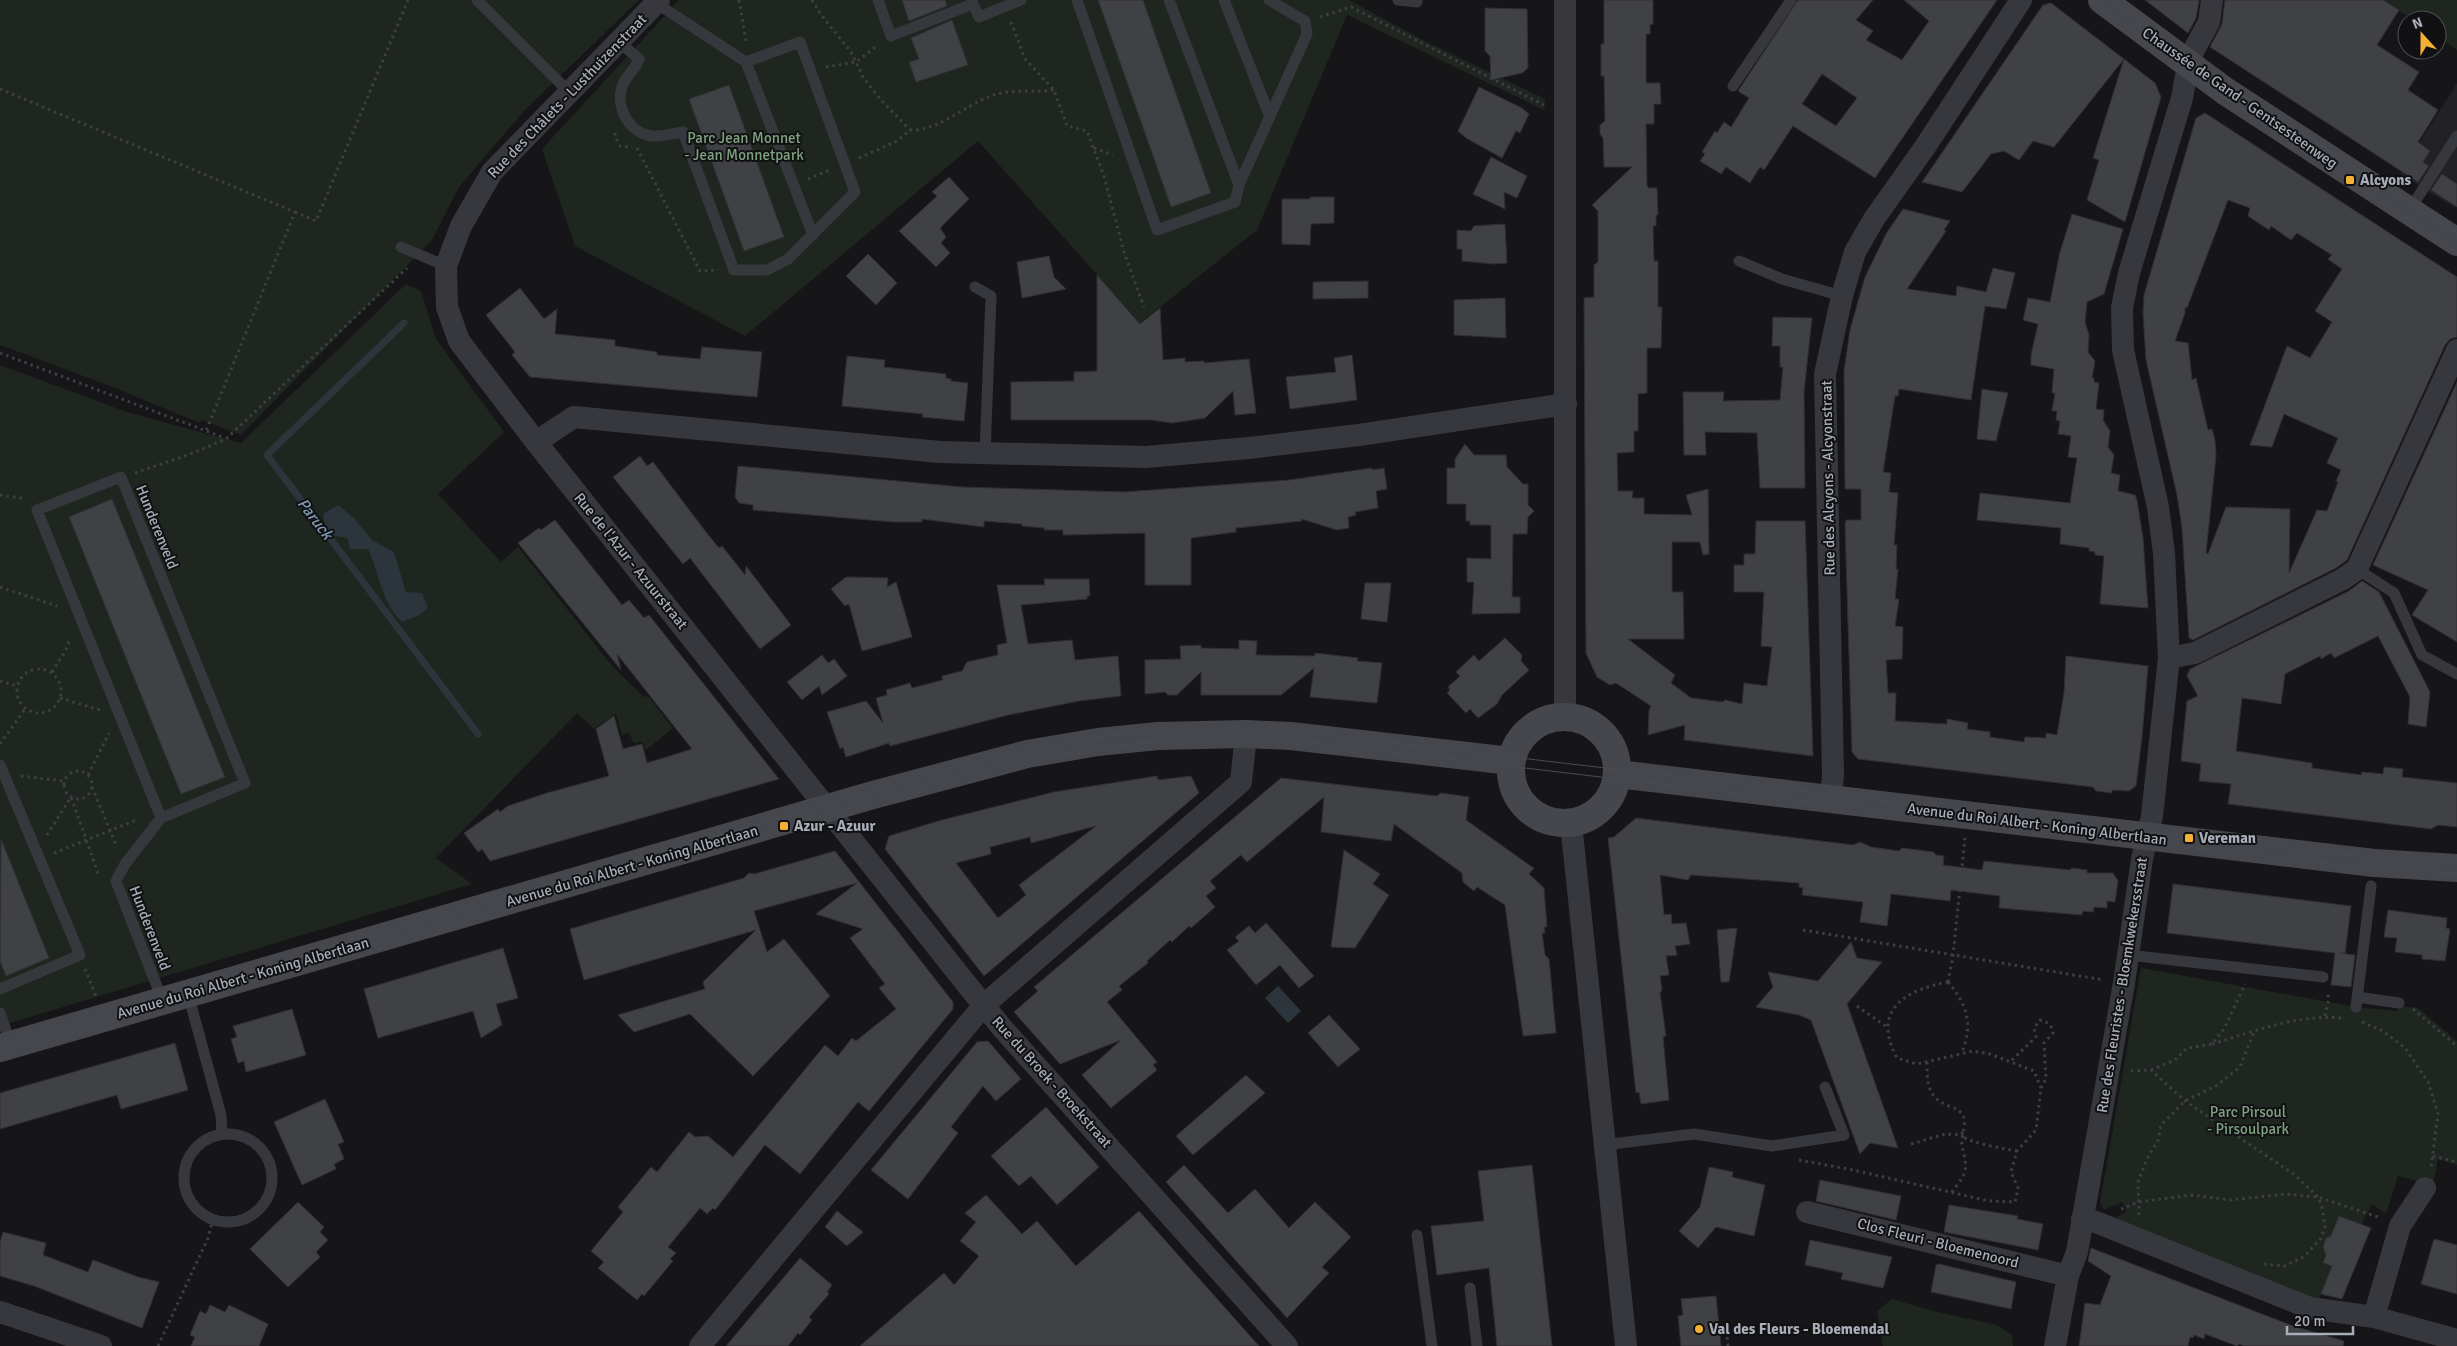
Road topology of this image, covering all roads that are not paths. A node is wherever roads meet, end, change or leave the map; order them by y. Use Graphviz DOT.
graph roads {
  1 [pos="477,0"];
  2 [pos="878,0"];
  3 [pos="1021,0"];
  4 [pos="1077,0"];
  5 [pos="1169,0"];
  6 [pos="1224,0"];
  7 [pos="1269,0"];
  8 [pos="1398,0"];
  9 [pos="1417,0"];
  10 [pos="1565,0"];
  11 [pos="1791,0"];
  12 [pos="2021,0"];
  13 [pos="2102,0"];
  14 [pos="2212,0"];
  15 [pos="657,2"];
  16 [pos="973,2"];
  17 [pos="618,41"];
  18 [pos="746,62"];
  19 [pos="2188,64"];
  20 [pos="1732,86"];
  21 [pos="568,91"];
  22 [pos="1270,117"];
  23 [pos="2457,136"];
  24 [pos="1239,185"];
  25 [pos="2409,211"];
  26 [pos="813,234"];
  27 [pos="2457,242"];
  28 [pos="401,247"];
  29 [pos="1739,261"];
  30 [pos="446,266"];
  31 [pos="975,287"];
  32 [pos="1842,296"];
  33 [pos="447,306"];
  34 [pos="2457,350"];
  35 [pos="1566,404"];
  36 [pos="536,442"];
  37 [pos="985,454"];
  38 [pos="2357,569"];
  39 [pos="2169,658"];
  40 [pos="2457,674"];
  41 [pos="1566,716"];
  42 [pos="1246,734"];
  43 [pos="1511,761"];
  44 [pos="2,769"];
  45 [pos="1618,774"];
  46 [pos="1830,799"];
  47 [pos="828,808"];
  48 [pos="161,818"];
  49 [pos="1571,823"];
  50 [pos="2147,837"];
  51 [pos="2457,868"];
  52 [pos="2371,886"];
  53 [pos="2128,955"];
  54 [pos="2323,977"];
  55 [pos="0,989"];
  56 [pos="175,998"];
  57 [pos="2399,1003"];
  58 [pos="984,1005"];
  59 [pos="0,1013"];
  60 [pos="6,1047"];
  61 [pos="1825,1087"];
  62 [pos="222,1134"];
  63 [pos="1604,1145"];
  64 [pos="2428,1179"];
  65 [pos="1807,1212"];
  66 [pos="2082,1220"];
  67 [pos="1417,1235"];
  68 [pos="2068,1276"];
  69 [pos="1470,1288"];
  70 [pos="0,1312"];
  71 [pos="2374,1317"];
  72 [pos="2457,1340"];
  73 [pos="101,1346"];
  74 [pos="700,1346"];
  75 [pos="1287,1346"];
  76 [pos="1432,1346"];
  77 [pos="1477,1346"];
  78 [pos="1626,1346"];
  79 [pos="2055,1346"];
  1 -- 21 [label="lane"];
  2 -- 16 [label="lane"];
  3 -- 16 [label="lane"];
  4 -- 24 [label="lane"];
  5 -- 24 [label="lane"];
  6 -- 22 [label="lane"];
  7 -- 22 [label="lane"];
  8 -- 9 [label="lane"];
  10 -- 35 [label="street"];
  11 -- 20 [label="lane"];
  12 -- 32 [label="street, Rue des Alcyons - Alcyonstraat"];
  13 -- 19 [label="street, Chaussée de Gand - Gentsesteenweg"];
  14 -- 19 [label="street, Rue des Fleuristes - Bloemkwekersstraat"];
  15 -- 17 [label="street, Rue des Châlets - Lusthuizenstraat"];
  15 -- 18 [label="lane"];
  17 -- 21 [label="street, Rue des Châlets - Lusthuizenstraat"];
  17 -- 26 [label="lane"];
  18 -- 26 [label="lane"];
  18 -- 26 [label="lane"];
  19 -- 25 [label="street, Chaussée de Gand - Gentsesteenweg"];
  19 -- 39 [label="street, Rue des Fleuristes - Bloemkwekersstraat"];
  21 -- 30 [label="street, Rue des Châlets - Lusthuizenstraat"];
  22 -- 24 [label="lane"];
  23 -- 25 [label="lane"];
  25 -- 27 [label="street, Chaussée de Gand - Gentsesteenweg"];
  28 -- 30 [label="lane"];
  29 -- 32 [label="lane"];
  30 -- 33 [label="street, Rue des Châlets - Lusthuizenstraat"];
  31 -- 37 [label="lane"];
  32 -- 46 [label="street, Rue des Alcyons - Alcyonstraat"];
  33 -- 36 [label="street, Rue de l'Azur - Azuurstraat"];
  34 -- 38 [label="street"];
  35 -- 37 [label="street"];
  35 -- 41 [label="street"];
  36 -- 37 [label="street"];
  36 -- 47 [label="street, Rue de l'Azur - Azuurstraat"];
  38 -- 39 [label="street"];
  38 -- 40 [label="lane"];
  39 -- 50 [label="street, Rue des Fleuristes - Bloemkwekersstraat"];
  41 -- 43 [label="street"];
  41 -- 45 [label="street"];
  42 -- 43 [label="street, Avenue du Roi Albert - Koning Albertlaan"];
  42 -- 47 [label="street, Avenue du Roi Albert - Koning Albertlaan"];
  42 -- 58 [label="street"];
  43 -- 49 [label="street"];
  44 -- 55 [label="lane"];
  45 -- 46 [label="street, Avenue du Roi Albert - Koning Albertlaan"];
  45 -- 49 [label="street"];
  46 -- 50 [label="street, Avenue du Roi Albert - Koning Albertlaan"];
  47 -- 56 [label="street, Avenue du Roi Albert - Koning Albertlaan"];
  47 -- 58 [label="street, Rue du Broek - Broekstraat"];
  48 -- 48 [label="lane, Hunderenveld"];
  48 -- 56 [label="lane, Hunderenveld"];
  49 -- 63 [label="street"];
  50 -- 51 [label="street, Avenue du Roi Albert - Koning Albertlaan"];
  50 -- 53 [label="street, Rue des Fleuristes - Bloemkwekersstraat"];
  52 -- 57 [label="lane"];
  53 -- 54 [label="lane"];
  53 -- 66 [label="street, Rue des Fleuristes - Bloemkwekersstraat"];
  56 -- 60 [label="street, Avenue du Roi Albert - Koning Albertlaan"];
  56 -- 62 [label="lane, Hunderenveld"];
  58 -- 74 [label="street"];
  58 -- 75 [label="street, Rue du Broek - Broekstraat"];
  59 -- 60 [label="lane"];
  61 -- 63 [label="lane"];
  62 -- 62 [label="lane"];
  63 -- 78 [label="street"];
  64 -- 71 [label="street"];
  65 -- 68 [label="street, Clos Fleuri - Bloemenoord"];
  66 -- 68 [label="street, Rue des Fleuristes - Bloemkwekersstraat"];
  66 -- 71 [label="street"];
  67 -- 76 [label="lane"];
  68 -- 79 [label="street, Rue des Fleuristes - Bloemkwekersstraat"];
  69 -- 77 [label="lane"];
  70 -- 73 [label="street"];
  71 -- 72 [label="street"];
}
